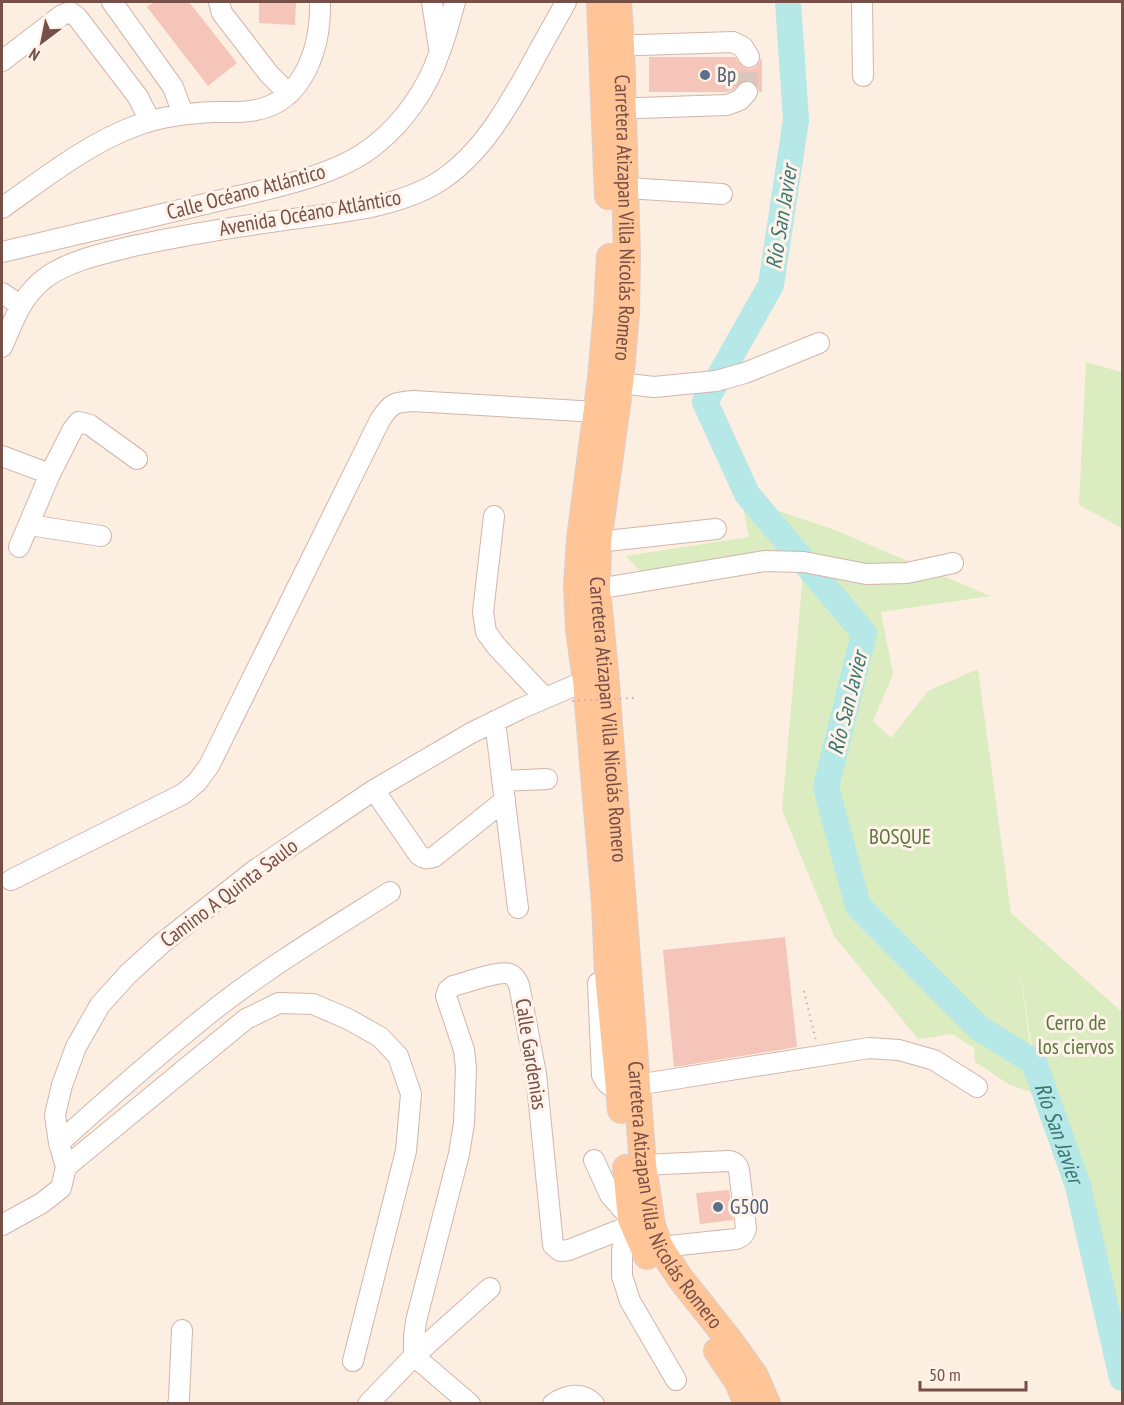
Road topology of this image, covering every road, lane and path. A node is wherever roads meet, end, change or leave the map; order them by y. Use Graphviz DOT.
graph roads {
  1 [pos="219,2"];
  2 [pos="320,2"];
  3 [pos="432,2"];
  4 [pos="455,2"];
  5 [pos="566,2"];
  6 [pos="600,2"];
  7 [pos="618,2"];
  8 [pos="862,2"];
  9 [pos="115,3"];
  10 [pos="612,46"];
  11 [pos="439,54"];
  12 [pos="749,57"];
  13 [pos="2,61"];
  14 [pos="863,76"];
  15 [pos="747,92"];
  16 [pos="289,94"];
  17 [pos="614,109"];
  18 [pos="183,114"];
  19 [pos="150,121"];
  20 [pos="625,187"];
  21 [pos="722,194"];
  22 [pos="2,208"];
  23 [pos="2,252"];
  24 [pos="7,298"];
  25 [pos="819,343"];
  26 [pos="2,347"];
  27 [pos="620,382"];
  28 [pos="597,411"];
  29 [pos="2,456"];
  30 [pos="137,459"];
  31 [pos="50,474"];
  32 [pos="494,516"];
  33 [pos="28,525"];
  34 [pos="716,529"];
  35 [pos="101,536"];
  36 [pos="598,542"];
  37 [pos="19,547"];
  38 [pos="953,563"];
  39 [pos="597,589"];
  40 [pos="589,630"];
  41 [pos="587,684"];
  42 [pos="545,698"];
  43 [pos="634,698"];
  44 [pos="495,721"];
  45 [pos="547,779"];
  46 [pos="374,790"];
  47 [pos="504,791"];
  48 [pos="11,880"];
  49 [pos="390,892"];
  50 [pos="518,908"];
  51 [pos="804,991"];
  52 [pos="820,1057"];
  53 [pos="627,1086"];
  54 [pos="977,1087"];
  55 [pos="59,1143"];
  56 [pos="594,1160"];
  57 [pos="643,1165"];
  58 [pos="66,1167"];
  59 [pos="629,1223"];
  60 [pos="2,1225"];
  61 [pos="660,1246"];
  62 [pos="490,1288"];
  63 [pos="182,1330"];
  64 [pos="414,1356"];
  65 [pos="353,1361"];
  66 [pos="676,1380"];
  67 [pos="178,1404"];
  68 [pos="368,1404"];
  69 [pos="470,1404"];
  70 [pos="553,1404"];
  71 [pos="594,1404"];
  72 [pos="747,1404"];
  73 [pos="766,1404"];
  1 -- 16 [label="street"];
  2 -- 16 [label="street"];
  3 -- 11 [label="street"];
  4 -- 11 [label="street, Calle Océano Atlántico"];
  5 -- 24 [label="street, Avenida Océano Atlántico"];
  6 -- 10 [label="main road, Carretera Atizapan Villa Nicolás Romero"];
  7 -- 10 [label="main road, Carretera Atizapan Villa Nicolás Romero"];
  8 -- 14 [label="street"];
  9 -- 18 [label="street"];
  10 -- 12 [label="street"];
  10 -- 17 [label="main road, Carretera Atizapan Villa Nicolás Romero"];
  11 -- 23 [label="street, Calle Océano Atlántico"];
  13 -- 19 [label="street"];
  15 -- 17 [label="street"];
  16 -- 18 [label="street"];
  17 -- 20 [label="main road, Carretera Atizapan Villa Nicolás Romero"];
  17 -- 28 [label="main road, Carretera Atizapan Villa Nicolás Romero"];
  18 -- 19 [label="street"];
  19 -- 22 [label="street"];
  20 -- 21 [label="street"];
  20 -- 27 [label="main road, Carretera Atizapan Villa Nicolás Romero"];
  24 -- 26 [label="street, Avenida Océano Atlántico"];
  25 -- 27 [label="street"];
  27 -- 36 [label="main road, Carretera Atizapan Villa Nicolás Romero"];
  28 -- 40 [label="main road, Carretera Atizapan Villa Nicolás Romero"];
  28 -- 48 [label="street"];
  29 -- 31 [label="street"];
  30 -- 31 [label="street"];
  31 -- 33 [label="street"];
  32 -- 42 [label="street"];
  33 -- 35 [label="street"];
  33 -- 37 [label="street"];
  34 -- 36 [label="street"];
  36 -- 39 [label="main road, Carretera Atizapan Villa Nicolás Romero"];
  38 -- 39 [label="street"];
  39 -- 40 [label="main road, Carretera Atizapan Villa Nicolás Romero"];
  40 -- 41 [label="main road, Carretera Atizapan Villa Nicolás Romero"];
  41 -- 42 [label="street, Camino A Quinta Saulo"];
  41 -- 43 [label="path, bridge"];
  41 -- 53 [label="main road, Carretera Atizapan Villa Nicolás Romero"];
  41 -- 53 [label="main road, Carretera Atizapan Villa Nicolás Romero"];
  42 -- 44 [label="street, Camino A Quinta Saulo"];
  44 -- 46 [label="street, Camino A Quinta Saulo"];
  44 -- 47 [label="street"];
  45 -- 47 [label="street"];
  46 -- 47 [label="street"];
  46 -- 55 [label="street, Camino A Quinta Saulo"];
  47 -- 50 [label="street"];
  49 -- 55 [label="street"];
  51 -- 52 [label="path"];
  52 -- 53 [label="street"];
  52 -- 54 [label="street"];
  53 -- 57 [label="main road, Carretera Atizapan Villa Nicolás Romero"];
  53 -- 59 [label="main road, Carretera Atizapan Villa Nicolás Romero"];
  55 -- 58 [label="street, Camino A Quinta Saulo"];
  56 -- 59 [label="street"];
  57 -- 61 [label="main road, Carretera Atizapan Villa Nicolás Romero"];
  57 -- 61 [label="street"];
  58 -- 60 [label="street"];
  58 -- 65 [label="street"];
  59 -- 64 [label="street, Calle Gardenias"];
  59 -- 66 [label="street"];
  59 -- 72 [label="main road, Carretera Atizapan Villa Nicolás Romero"];
  61 -- 73 [label="main road, Carretera Atizapan Villa Nicolás Romero"];
  62 -- 64 [label="street"];
  63 -- 67 [label="street"];
  64 -- 68 [label="street"];
  64 -- 69 [label="street"];
  70 -- 71 [label="street"];
}
